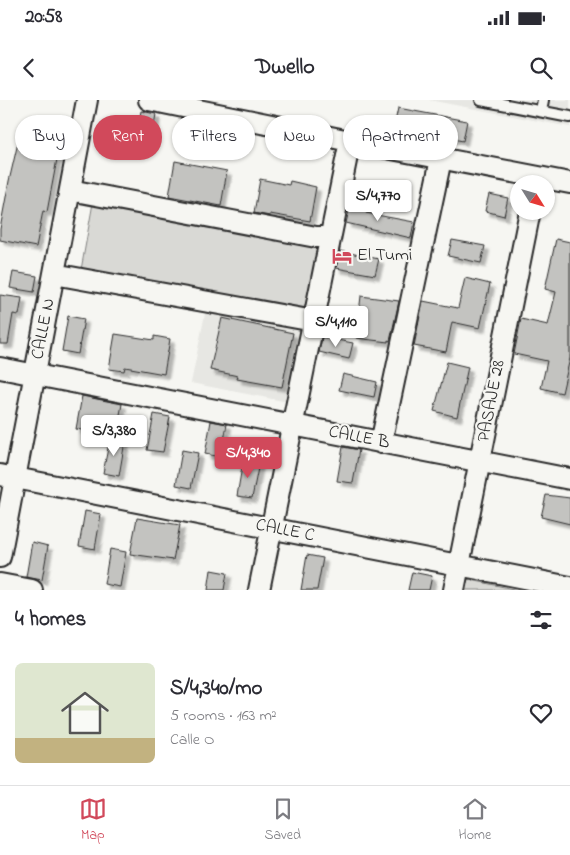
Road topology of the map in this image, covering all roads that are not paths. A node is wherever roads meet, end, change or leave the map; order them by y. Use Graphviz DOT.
graph roads {
  1 [pos="88,100"];
  2 [pos="149,100"];
  3 [pos="481,100"];
  4 [pos="544,100"];
  5 [pos="515,103"];
  6 [pos="541,111"];
  7 [pos="570,117"];
  8 [pos="343,140"];
  9 [pos="346,160"];
  10 [pos="441,160"];
  11 [pos="446,160"];
  12 [pos="513,175"];
  13 [pos="555,181"];
  14 [pos="570,182"];
  15 [pos="70,190"];
  16 [pos="528,220"];
  17 [pos="330,237"];
  18 [pos="54,274"];
  19 [pos="314,321"];
  20 [pos="0,368"];
  21 [pos="35,375"];
  22 [pos="292,425"];
  23 [pos="381,443"];
  24 [pos="480,462"];
  25 [pos="569,475"];
  26 [pos="8,477"];
  27 [pos="272,529"];
  28 [pos="0,557"];
  29 [pos="459,566"];
  30 [pos="0,584"];
  31 [pos="548,586"];
  32 [pos="570,587"];
  33 [pos="32,590"];
  34 [pos="259,590"];
  35 [pos="454,590"];
  1 -- 15 [label="street, CALLE N"];
  2 -- 8 [label="street"];
  3 -- 5 [label="lane"];
  4 -- 6 [label="lane"];
  5 -- 6 [label="lane"];
  6 -- 7 [label="lane"];
  9 -- 17 [label="street"];
  10 -- 23 [label="street"];
  11 -- 12 [label="street"];
  13 -- 14 [label="street"];
  15 -- 17 [label="street"];
  15 -- 18 [label="street, CALLE N"];
  16 -- 24 [label="street, PASAJE 28"];
  17 -- 19 [label="street"];
  18 -- 19 [label="street"];
  18 -- 21 [label="street, CALLE N"];
  19 -- 22 [label="street"];
  20 -- 21 [label="street, CALLE B"];
  21 -- 22 [label="street, CALLE B"];
  21 -- 26 [label="street, CALLE N"];
  22 -- 23 [label="street, CALLE B"];
  22 -- 27 [label="street"];
  23 -- 24 [label="street, CALLE B"];
  24 -- 25 [label="street, CALLE B"];
  24 -- 29 [label="street, PASAJE 28"];
  26 -- 27 [label="street, CALLE C"];
  26 -- 28 [label="street, CALLE N"];
  27 -- 29 [label="street, CALLE C"];
  27 -- 34 [label="street"];
  29 -- 31 [label="street, CALLE C"];
  29 -- 35 [label="street, PASAJE 28"];
  30 -- 33 [label="street"];
  31 -- 32 [label="street, CALLE C"];
}
